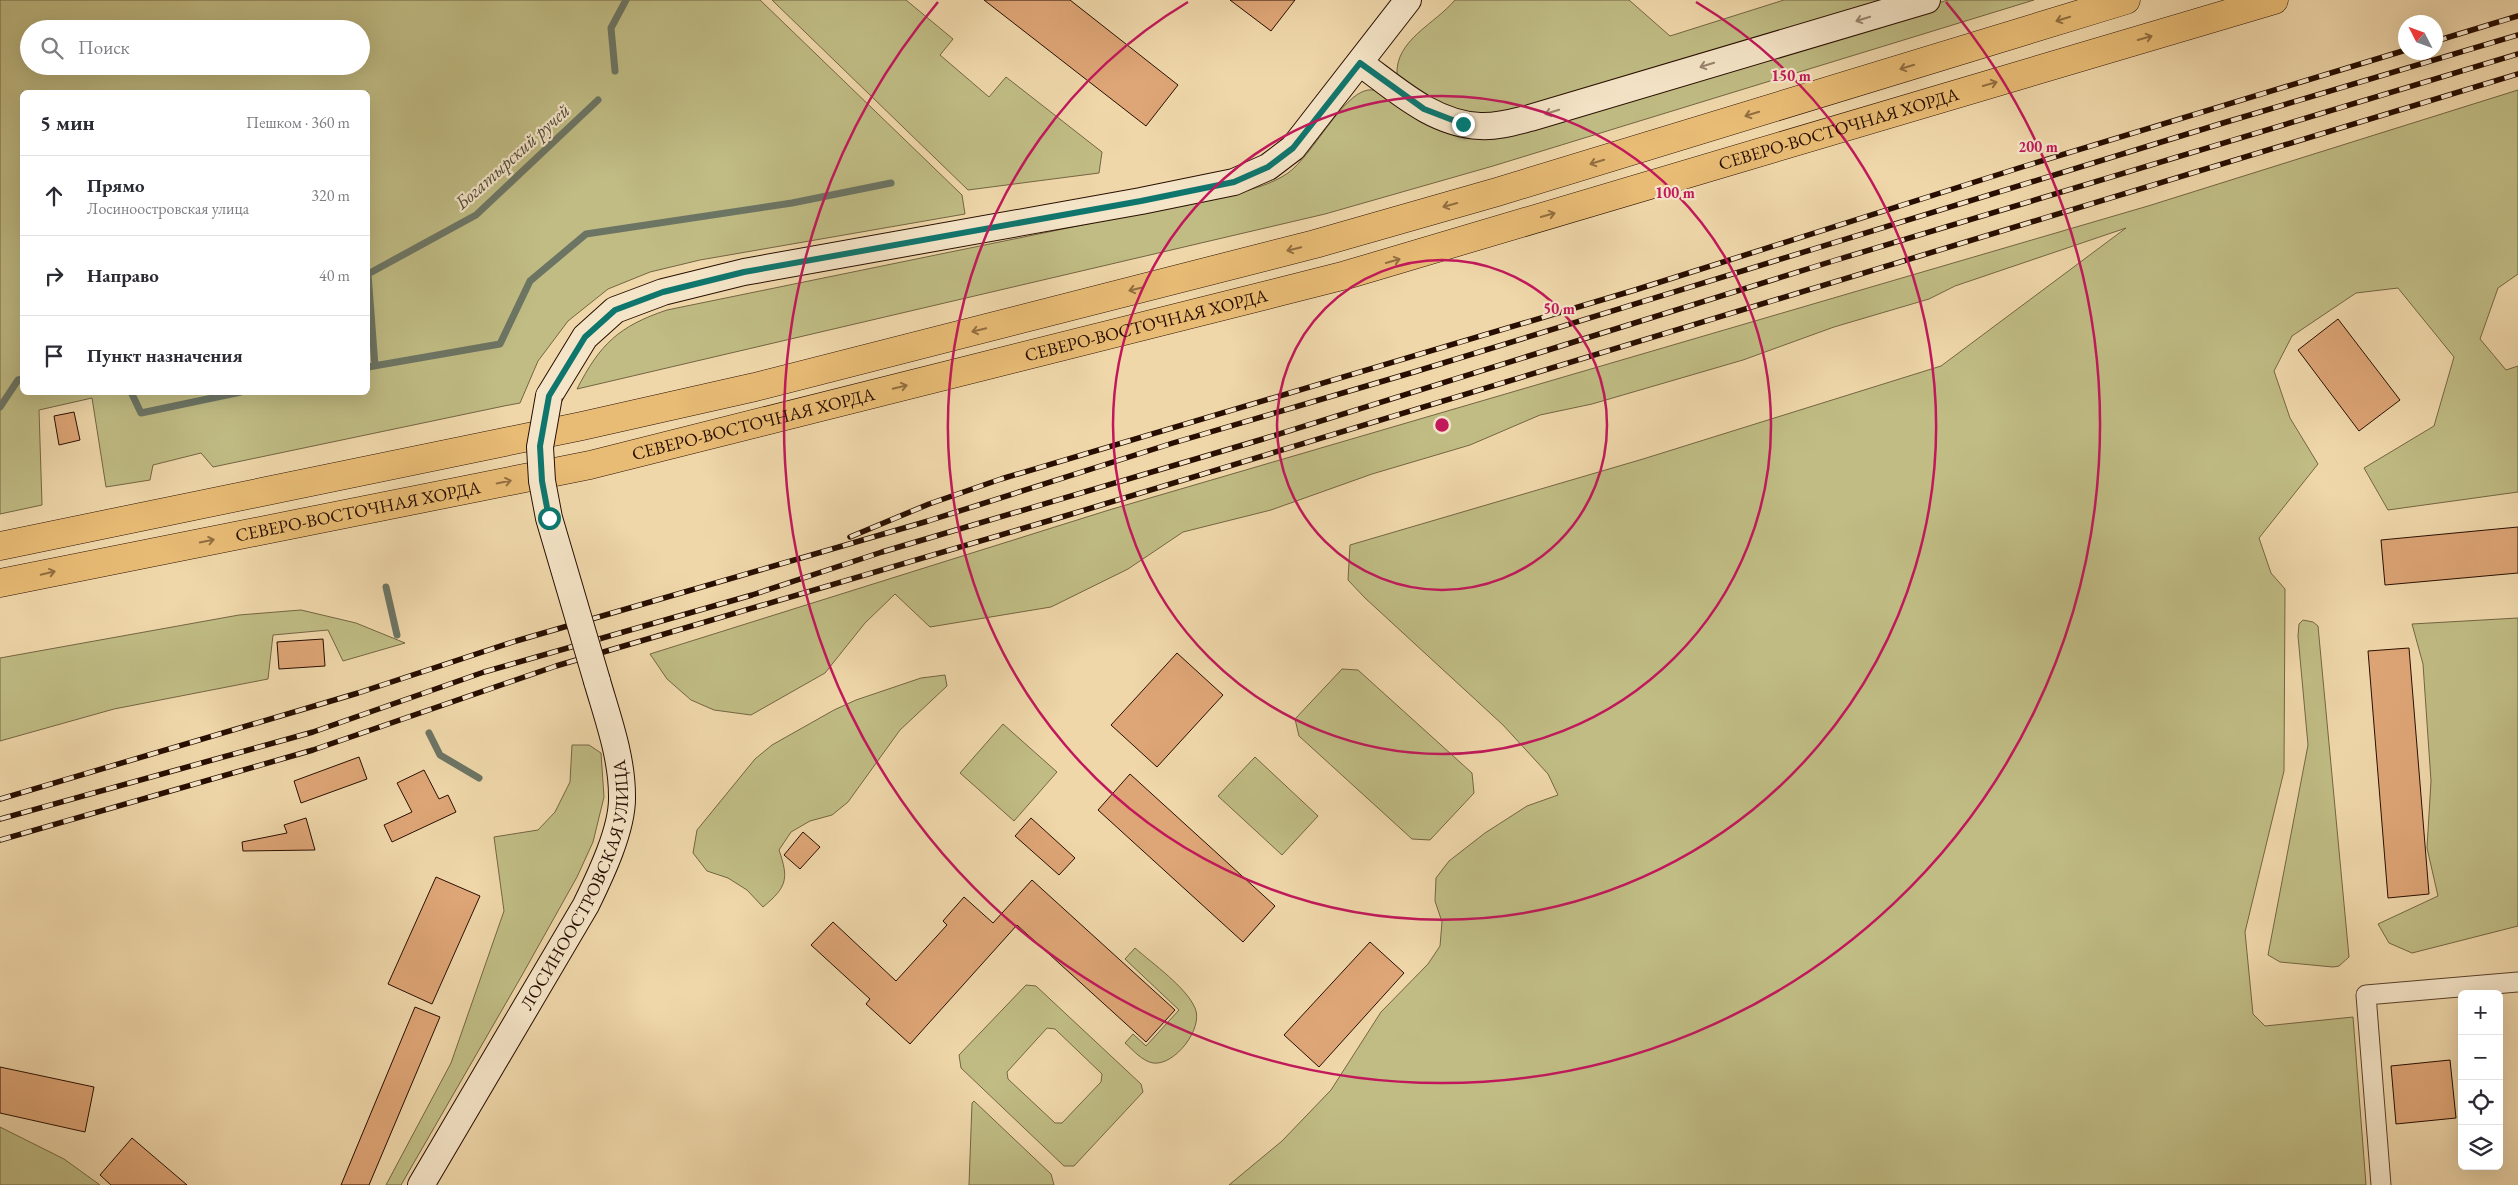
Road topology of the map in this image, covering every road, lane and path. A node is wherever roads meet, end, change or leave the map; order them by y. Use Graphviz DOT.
graph roads {
  1 [pos="1408,0"];
  2 [pos="1926,0"];
  3 [pos="2126,0"];
  4 [pos="2274,0"];
  5 [pos="1360,63"];
  6 [pos="0,546"];
  7 [pos="0,584"];
  8 [pos="2518,982"];
  9 [pos="421,1185"];
  10 [pos="2381,1185"];
  1 -- 5 [label="street, ЛОСИНООСТРОВСКАЯ УЛИЦА"];
  2 -- 5 [label="street, one-way"];
  3 -- 6 [label="main road, СЕВЕРО-ВОСТОЧНАЯ ХОРДА, one-way"];
  7 -- 4 [label="main road, СЕВЕРО-ВОСТОЧНАЯ ХОРДА, one-way"];
  5 -- 9 [label="street, ЛОСИНООСТРОВСКАЯ УЛИЦА, bridge"];
  8 -- 10 [label="street"];
}
